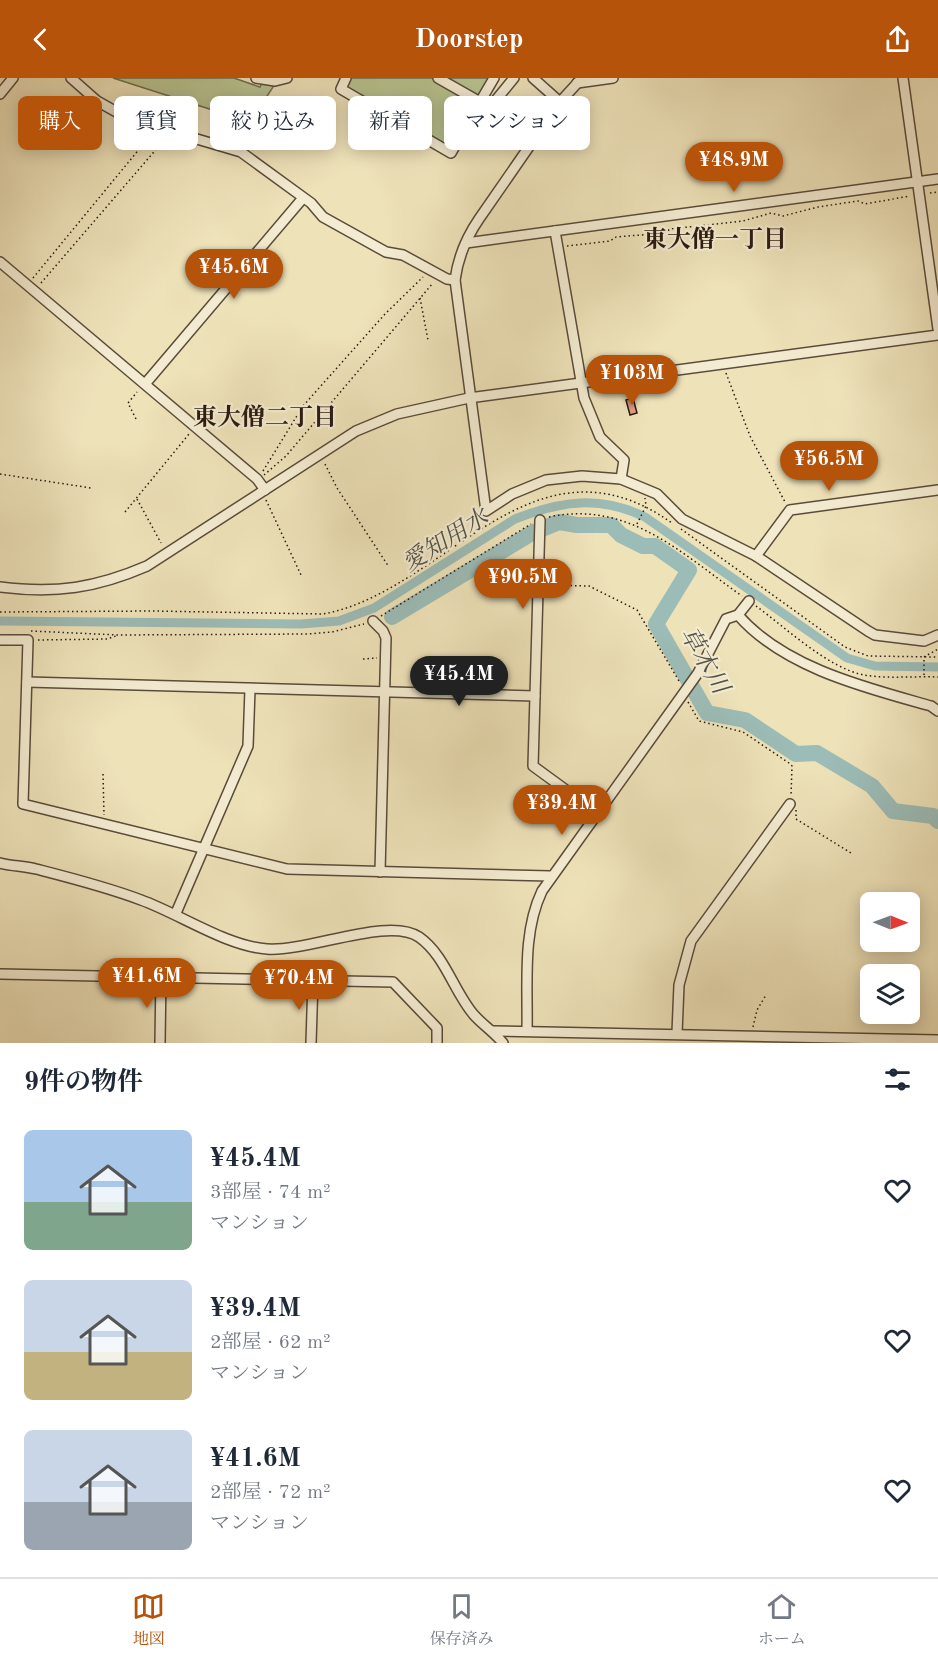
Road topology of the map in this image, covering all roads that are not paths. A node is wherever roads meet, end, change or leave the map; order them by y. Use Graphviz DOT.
graph roads {
  1 [pos="13,78"];
  2 [pos="71,78"];
  3 [pos="256,78"];
  4 [pos="287,78"];
  5 [pos="346,78"];
  6 [pos="438,78"];
  7 [pos="494,78"];
  8 [pos="514,78"];
  9 [pos="533,78"];
  10 [pos="614,78"];
  11 [pos="903,78"];
  12 [pos="580,81"];
  13 [pos="0,93"];
  14 [pos="471,96"];
  15 [pos="483,96"];
  16 [pos="499,96"];
  17 [pos="553,96"];
  18 [pos="566,96"];
  19 [pos="444,149"];
  20 [pos="527,150"];
  21 [pos="938,179"];
  22 [pos="917,182"];
  23 [pos="303,198"];
  24 [pos="555,231"];
  25 [pos="466,243"];
  26 [pos="0,262"];
  27 [pos="455,280"];
  28 [pos="938,329"];
  29 [pos="938,334"];
  30 [pos="145,384"];
  31 [pos="580,384"];
  32 [pos="469,398"];
  33 [pos="621,479"];
  34 [pos="938,490"];
  35 [pos="263,491"];
  36 [pos="540,520"];
  37 [pos="756,556"];
  38 [pos="0,587"];
  39 [pos="749,601"];
  40 [pos="738,615"];
  41 [pos="373,621"];
  42 [pos="938,635"];
  43 [pos="0,640"];
  44 [pos="27,682"];
  45 [pos="250,688"];
  46 [pos="384,691"];
  47 [pos="535,696"];
  48 [pos="938,711"];
  49 [pos="790,804"];
  50 [pos="596,812"];
  51 [pos="205,848"];
  52 [pos="0,863"];
  53 [pos="380,872"];
  54 [pos="550,876"];
  55 [pos="176,913"];
  56 [pos="0,974"];
  57 [pos="161,975"];
  58 [pos="313,980"];
  59 [pos="527,1030"];
  60 [pos="493,1031"];
  61 [pos="677,1033"];
  62 [pos="830,1040"];
  63 [pos="938,1040"];
  64 [pos="160,1043"];
  65 [pos="311,1043"];
  66 [pos="437,1043"];
  67 [pos="503,1043"];
  1 -- 13 [label="street"];
  2 -- 23 [label="street"];
  3 -- 4 [label="street"];
  5 -- 19 [label="street"];
  6 -- 14 [label="street"];
  7 -- 15 [label="street"];
  8 -- 16 [label="street"];
  9 -- 17 [label="street"];
  10 -- 12 [label="street"];
  11 -- 22 [label="street"];
  12 -- 18 [label="street"];
  20 -- 25 [label="street"];
  21 -- 22 [label="street"];
  22 -- 24 [label="street"];
  22 -- 28 [label="street"];
  23 -- 27 [label="street"];
  23 -- 30 [label="street"];
  24 -- 25 [label="street"];
  24 -- 31 [label="street"];
  25 -- 27 [label="street"];
  26 -- 30 [label="street"];
  27 -- 32 [label="street"];
  29 -- 31 [label="street"];
  30 -- 35 [label="street"];
  31 -- 32 [label="street"];
  31 -- 33 [label="street"];
  32 -- 33 [label="street"];
  32 -- 35 [label="street"];
  33 -- 37 [label="street"];
  34 -- 37 [label="street"];
  35 -- 38 [label="street"];
  36 -- 47 [label="street"];
  37 -- 42 [label="street"];
  39 -- 40 [label="street"];
  40 -- 48 [label="street"];
  40 -- 50 [label="street"];
  41 -- 46 [label="street"];
  43 -- 44 [label="street"];
  44 -- 45 [label="street"];
  44 -- 51 [label="street"];
  45 -- 46 [label="street"];
  45 -- 51 [label="street"];
  46 -- 47 [label="street"];
  46 -- 53 [label="street"];
  47 -- 50 [label="street"];
  49 -- 61 [label="street"];
  50 -- 54 [label="street"];
  51 -- 53 [label="street"];
  51 -- 55 [label="street"];
  52 -- 55 [label="street"];
  53 -- 54 [label="street"];
  54 -- 59 [label="street"];
  55 -- 60 [label="street"];
  56 -- 57 [label="street"];
  57 -- 58 [label="street"];
  57 -- 64 [label="street"];
  58 -- 65 [label="street"];
  58 -- 66 [label="street"];
  59 -- 60 [label="street"];
  59 -- 61 [label="street"];
  60 -- 67 [label="street"];
  61 -- 62 [label="street"];
  62 -- 63 [label="street"];
}
